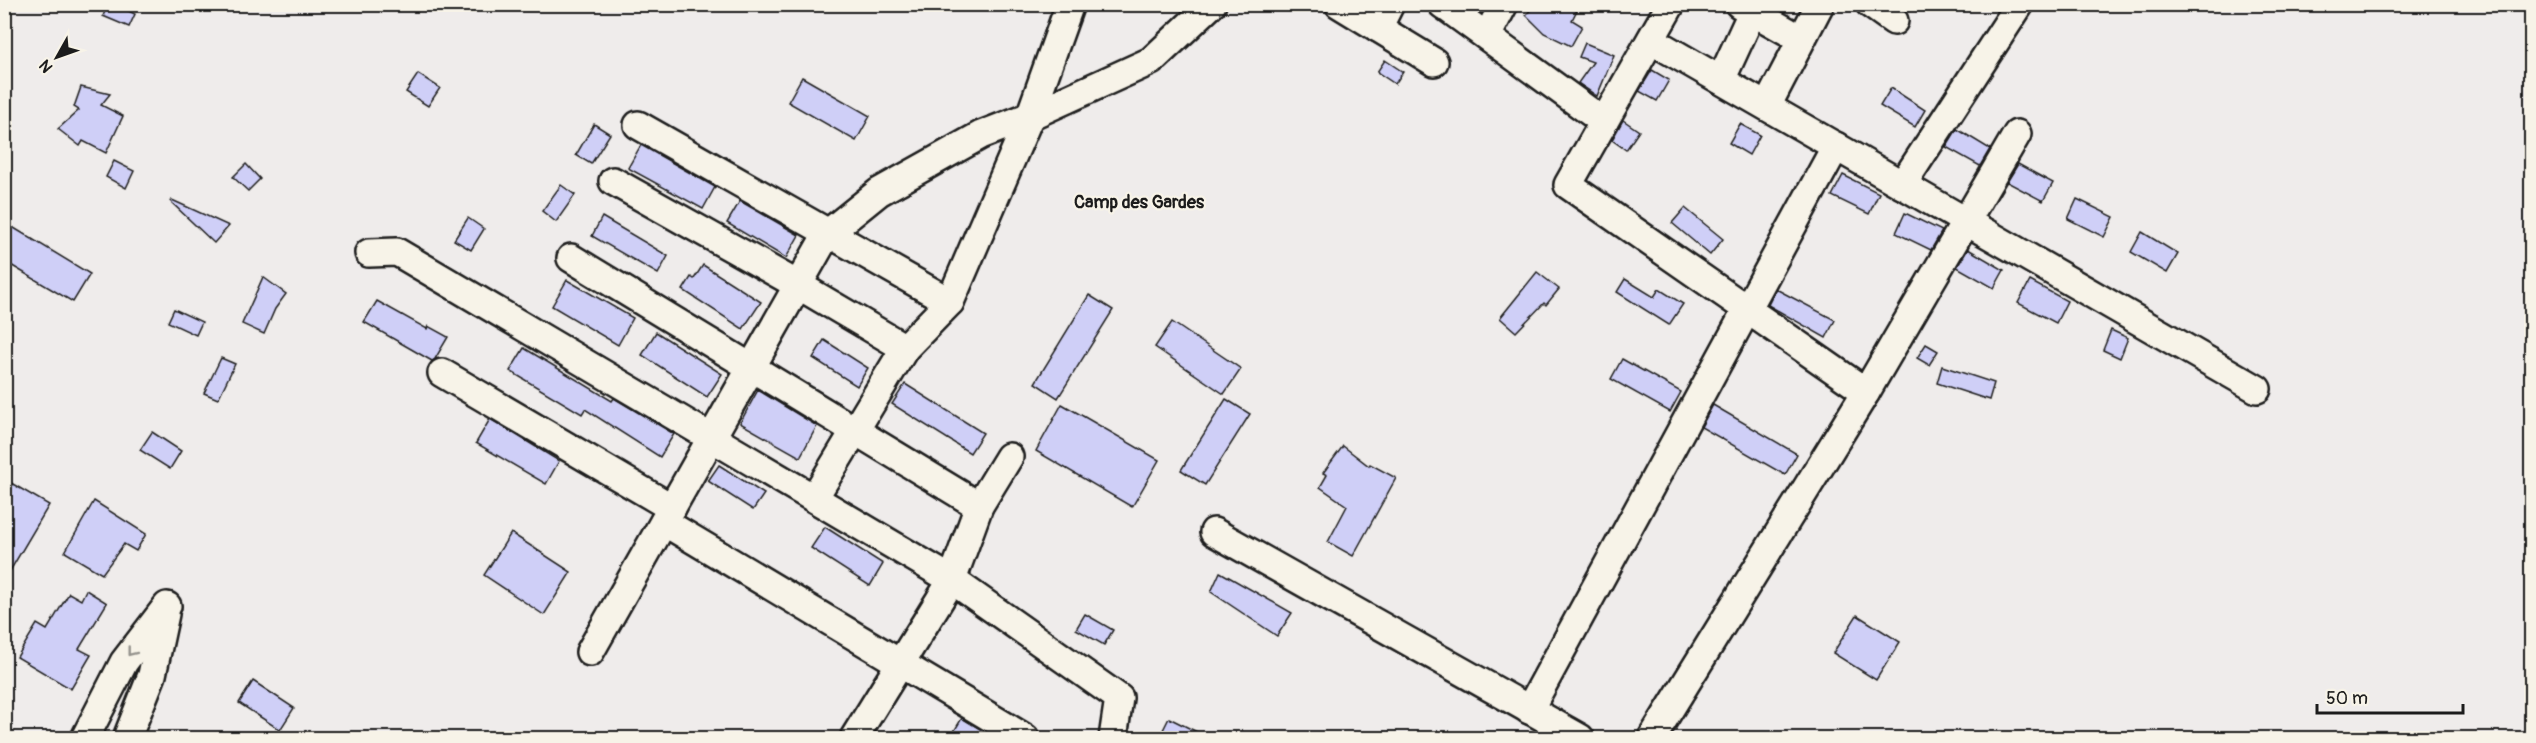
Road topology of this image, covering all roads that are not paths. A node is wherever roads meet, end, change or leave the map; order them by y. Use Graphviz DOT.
graph roads {
  1 [pos="1070,4"];
  2 [pos="1212,4"];
  3 [pos="1340,4"];
  4 [pos="1442,4"];
  5 [pos="1504,4"];
  6 [pos="1671,4"];
  7 [pos="1820,4"];
  8 [pos="1869,4"];
  9 [pos="1749,7"];
  10 [pos="2008,9"];
  11 [pos="1384,16"];
  12 [pos="1894,21"];
  13 [pos="1487,36"];
  14 [pos="1801,39"];
  15 [pos="1651,40"];
  16 [pos="1434,62"];
  17 [pos="1720,80"];
  18 [pos="1767,106"];
  19 [pos="1030,116"];
  20 [pos="1604,122"];
  21 [pos="638,125"];
  22 [pos="2017,134"];
  23 [pos="1836,146"];
  24 [pos="614,181"];
  25 [pos="1902,185"];
  26 [pos="1966,222"];
  27 [pos="827,234"];
  28 [pos="369,253"];
  29 [pos="571,258"];
  30 [pos="798,285"];
  31 [pos="950,302"];
  32 [pos="1747,309"];
  33 [pos="905,348"];
  34 [pos="752,366"];
  35 [pos="442,374"];
  36 [pos="2257,389"];
  37 [pos="1866,392"];
  38 [pos="855,430"];
  39 [pos="712,438"];
  40 [pos="1009,457"];
  41 [pos="814,498"];
  42 [pos="979,506"];
  43 [pos="668,515"];
  44 [pos="1214,532"];
  45 [pos="952,580"];
  46 [pos="590,652"];
  47 [pos="899,663"];
  48 [pos="1529,710"];
  49 [pos="85,738"];
  50 [pos="127,738"];
  51 [pos="854,738"];
  52 [pos="1025,738"];
  53 [pos="1113,738"];
  54 [pos="1580,738"];
  55 [pos="1652,738"];
  1 -- 19 [label="street"];
  2 -- 19 [label="street"];
  3 -- 11 [label="street"];
  4 -- 13 [label="street"];
  5 -- 13 [label="street"];
  6 -- 15 [label="street"];
  7 -- 14 [label="street"];
  8 -- 12 [label="street"];
  9 -- 14 [label="street"];
  9 -- 17 [label="street"];
  10 -- 25 [label="street"];
  11 -- 16 [label="street"];
  13 -- 20 [label="street"];
  14 -- 18 [label="street"];
  15 -- 17 [label="street"];
  15 -- 20 [label="street"];
  17 -- 18 [label="street"];
  18 -- 23 [label="street"];
  19 -- 27 [label="street"];
  19 -- 31 [label="street"];
  20 -- 32 [label="street"];
  21 -- 27 [label="street"];
  22 -- 26 [label="street"];
  23 -- 25 [label="street"];
  23 -- 32 [label="street"];
  24 -- 30 [label="street"];
  25 -- 26 [label="street"];
  26 -- 36 [label="street"];
  26 -- 37 [label="street"];
  27 -- 30 [label="street"];
  27 -- 31 [label="street"];
  28 -- 39 [label="street"];
  29 -- 34 [label="street"];
  30 -- 33 [label="street"];
  30 -- 34 [label="street"];
  31 -- 33 [label="street"];
  32 -- 37 [label="street"];
  32 -- 48 [label="street"];
  33 -- 38 [label="street"];
  34 -- 38 [label="street"];
  34 -- 39 [label="street"];
  35 -- 43 [label="street"];
  37 -- 55 [label="street"];
  38 -- 41 [label="street"];
  38 -- 42 [label="street"];
  39 -- 41 [label="street"];
  39 -- 43 [label="street"];
  40 -- 42 [label="street"];
  41 -- 45 [label="street"];
  42 -- 45 [label="street"];
  43 -- 46 [label="street"];
  43 -- 47 [label="street"];
  44 -- 48 [label="street"];
  45 -- 47 [label="street"];
  45 -- 53 [label="street"];
  47 -- 51 [label="street"];
  47 -- 52 [label="street"];
  48 -- 54 [label="street"];
  50 -- 49 [label="street, one-way"];
}
